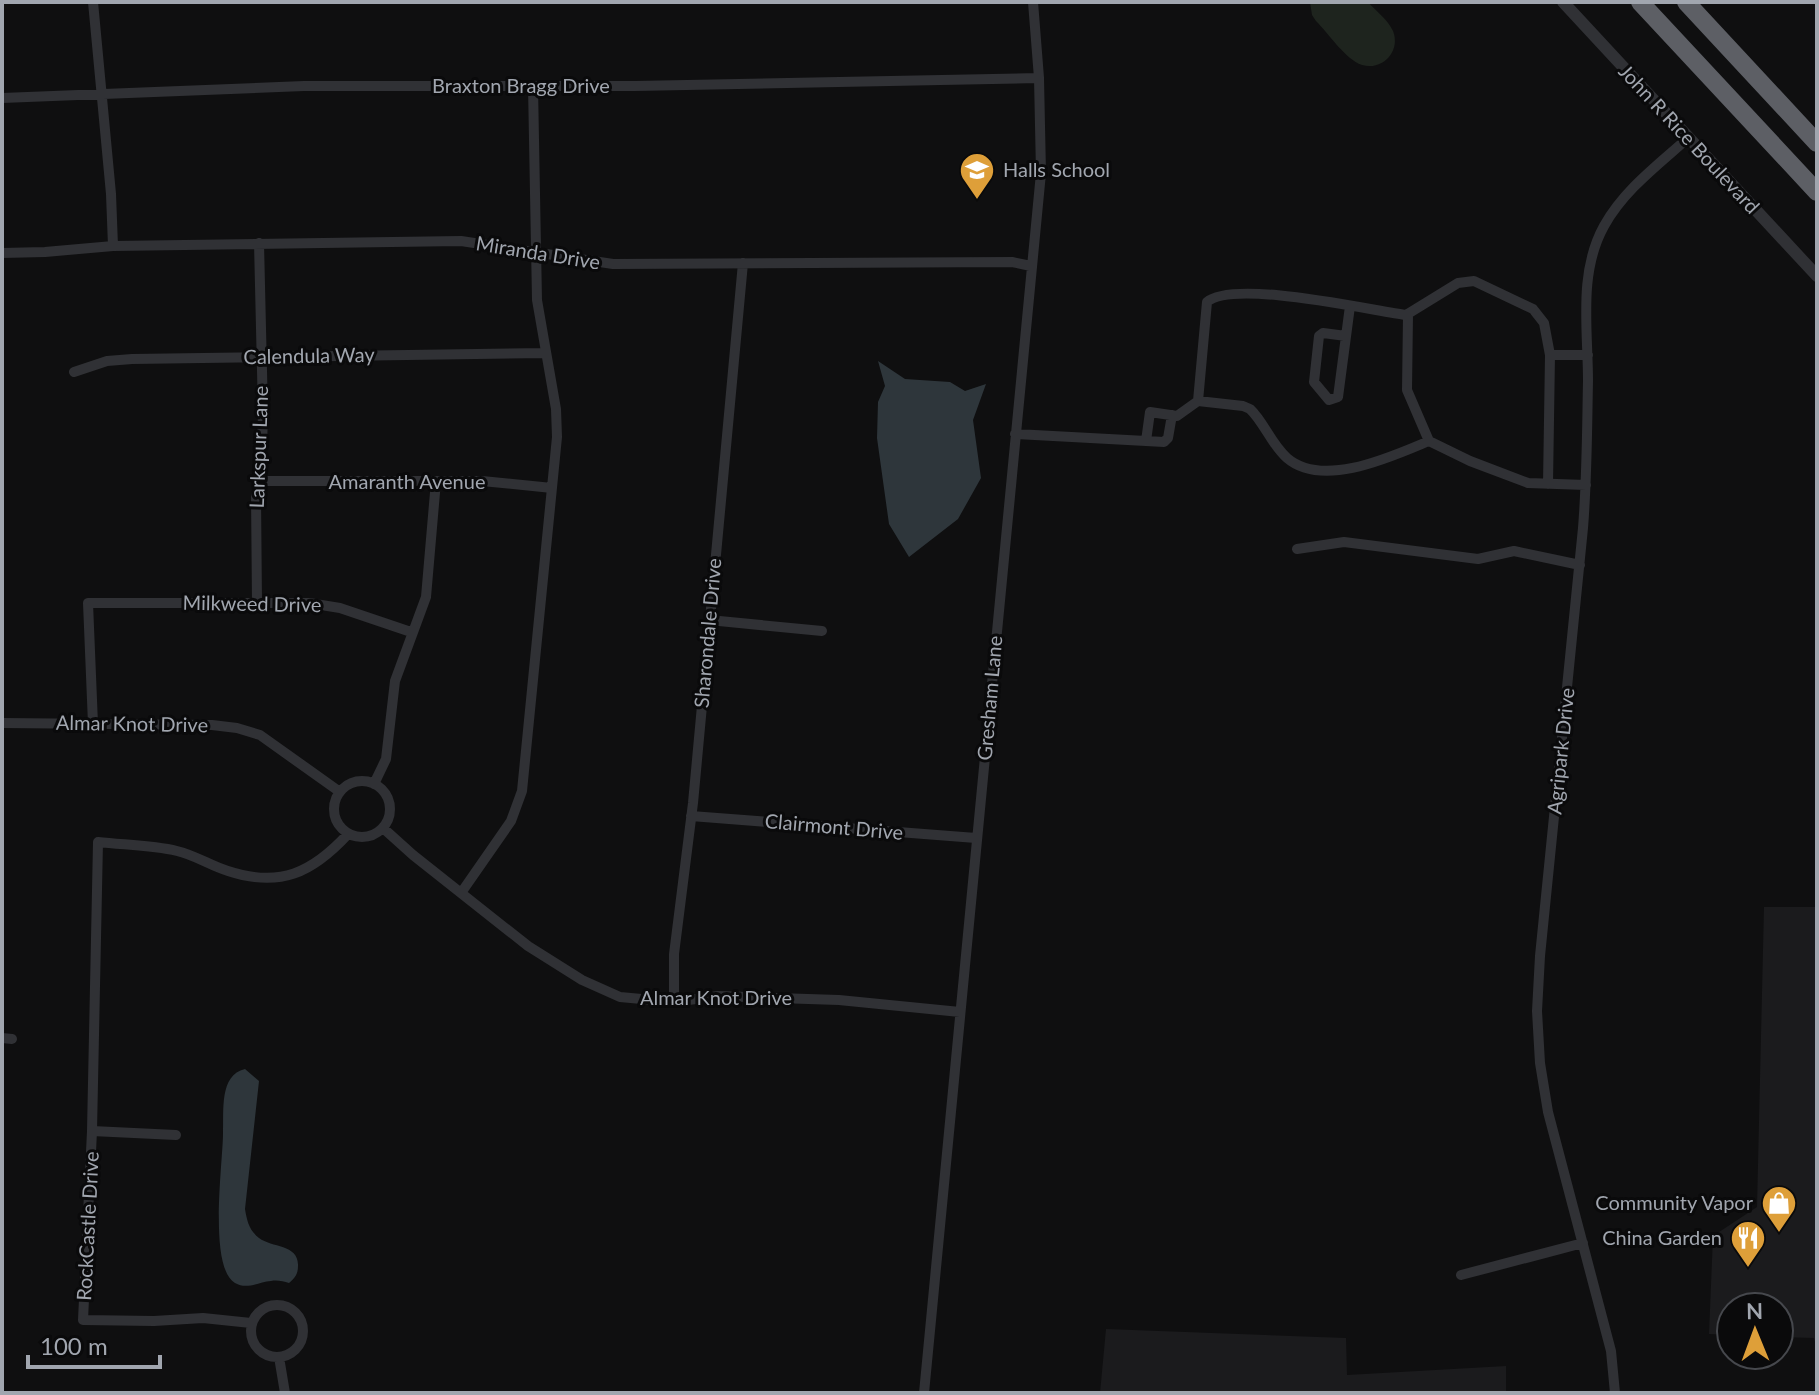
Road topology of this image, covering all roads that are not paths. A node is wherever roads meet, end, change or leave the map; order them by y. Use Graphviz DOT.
graph roads {
  1 [pos="93,2"];
  2 [pos="1033,2"];
  3 [pos="1563,2"];
  4 [pos="1640,2"];
  5 [pos="1686,2"];
  6 [pos="1039,78"];
  7 [pos="533,86"];
  8 [pos="101,93"];
  9 [pos="2,98"];
  10 [pos="1688,138"];
  11 [pos="1817,143"];
  12 [pos="1817,192"];
  13 [pos="259,243"];
  14 [pos="113,246"];
  15 [pos="535,252"];
  16 [pos="2,253"];
  17 [pos="743,263"];
  18 [pos="1031,266"];
  19 [pos="1817,276"];
  20 [pos="1350,306"];
  21 [pos="1408,315"];
  22 [pos="1346,336"];
  23 [pos="546,353"];
  24 [pos="1550,355"];
  25 [pos="1588,355"];
  26 [pos="262,357"];
  27 [pos="74,372"];
  28 [pos="1198,401"];
  29 [pos="1172,415"];
  30 [pos="1015,434"];
  31 [pos="1146,441"];
  32 [pos="1429,441"];
  33 [pos="261,481"];
  34 [pos="436,481"];
  35 [pos="1548,484"];
  36 [pos="1586,485"];
  37 [pos="552,488"];
  38 [pos="1297,549"];
  39 [pos="1580,565"];
  40 [pos="257,603"];
  41 [pos="709,620"];
  42 [pos="822,631"];
  43 [pos="411,632"];
  44 [pos="2,723"];
  45 [pos="93,724"];
  46 [pos="374,784"];
  47 [pos="340,792"];
  48 [pos="691,816"];
  49 [pos="383,828"];
  50 [pos="348,834"];
  51 [pos="976,838"];
  52 [pos="461,893"];
  53 [pos="674,1002"];
  54 [pos="960,1012"];
  55 [pos="92,1131"];
  56 [pos="176,1135"];
  57 [pos="1583,1243"];
  58 [pos="1461,1275"];
  59 [pos="251,1323"];
  60 [pos="279,1357"];
  61 [pos="285,1393"];
  62 [pos="924,1393"];
  63 [pos="1615,1393"];
  1 -- 8 [label="street"];
  2 -- 6 [label="street, Gresham Lane"];
  3 -- 10 [label="street, John R Rice Boulevard"];
  4 -- 12 [label="highway"];
  5 -- 11 [label="highway"];
  6 -- 7 [label="street, Braxton Bragg Drive"];
  6 -- 18 [label="street, Gresham Lane"];
  7 -- 8 [label="street, Braxton Bragg Drive"];
  7 -- 15 [label="street"];
  8 -- 9 [label="street, Braxton Bragg Drive"];
  8 -- 14 [label="street"];
  10 -- 19 [label="street, John R Rice Boulevard"];
  10 -- 25 [label="street, Agripark Drive"];
  13 -- 14 [label="street, Miranda Drive"];
  13 -- 15 [label="street, Miranda Drive"];
  13 -- 26 [label="street, Larkspur Lane"];
  14 -- 16 [label="street, Miranda Drive"];
  15 -- 17 [label="street, Miranda Drive"];
  15 -- 23 [label="street"];
  17 -- 18 [label="street, Miranda Drive"];
  17 -- 41 [label="street, Sharondale Drive"];
  18 -- 30 [label="street, Gresham Lane"];
  20 -- 21 [label="street"];
  20 -- 22 [label="street"];
  20 -- 28 [label="street"];
  21 -- 24 [label="street"];
  21 -- 32 [label="street"];
  22 -- 22 [label="street"];
  23 -- 26 [label="street, Calendula Way"];
  23 -- 37 [label="street"];
  24 -- 25 [label="street"];
  24 -- 35 [label="street"];
  25 -- 36 [label="street, Agripark Drive"];
  26 -- 27 [label="street, Calendula Way"];
  26 -- 33 [label="street, Larkspur Lane"];
  28 -- 29 [label="street"];
  28 -- 32 [label="street"];
  29 -- 31 [label="street"];
  29 -- 31 [label="street"];
  30 -- 31 [label="street"];
  30 -- 51 [label="street, Gresham Lane"];
  32 -- 35 [label="street"];
  33 -- 34 [label="street, Amaranth Avenue"];
  33 -- 40 [label="street, Larkspur Lane"];
  34 -- 37 [label="street, Amaranth Avenue"];
  34 -- 43 [label="street"];
  35 -- 36 [label="street"];
  36 -- 39 [label="street, Agripark Drive"];
  37 -- 52 [label="street"];
  38 -- 39 [label="street"];
  39 -- 57 [label="street, Agripark Drive"];
  40 -- 43 [label="street, Milkweed Drive"];
  40 -- 45 [label="street, Milkweed Drive"];
  41 -- 42 [label="street"];
  41 -- 48 [label="street, Sharondale Drive"];
  43 -- 46 [label="street"];
  44 -- 45 [label="street, Almar Knot Drive"];
  45 -- 47 [label="street, Almar Knot Drive"];
  46 -- 47 [label="street"];
  46 -- 49 [label="street"];
  47 -- 50 [label="street"];
  48 -- 51 [label="street, Clairmont Drive"];
  48 -- 53 [label="street, Sharondale Drive"];
  49 -- 50 [label="street"];
  49 -- 52 [label="street, Almar Knot Drive"];
  50 -- 55 [label="street, RockCastle Drive"];
  51 -- 54 [label="street, Gresham Lane"];
  52 -- 53 [label="street, Almar Knot Drive"];
  53 -- 54 [label="street, Almar Knot Drive"];
  54 -- 62 [label="street, Gresham Lane"];
  55 -- 56 [label="street"];
  55 -- 59 [label="street, RockCastle Drive"];
  57 -- 58 [label="street"];
  57 -- 63 [label="street, Agripark Drive"];
  59 -- 60 [label="street"];
  59 -- 60 [label="street"];
  60 -- 61 [label="street"];
}
